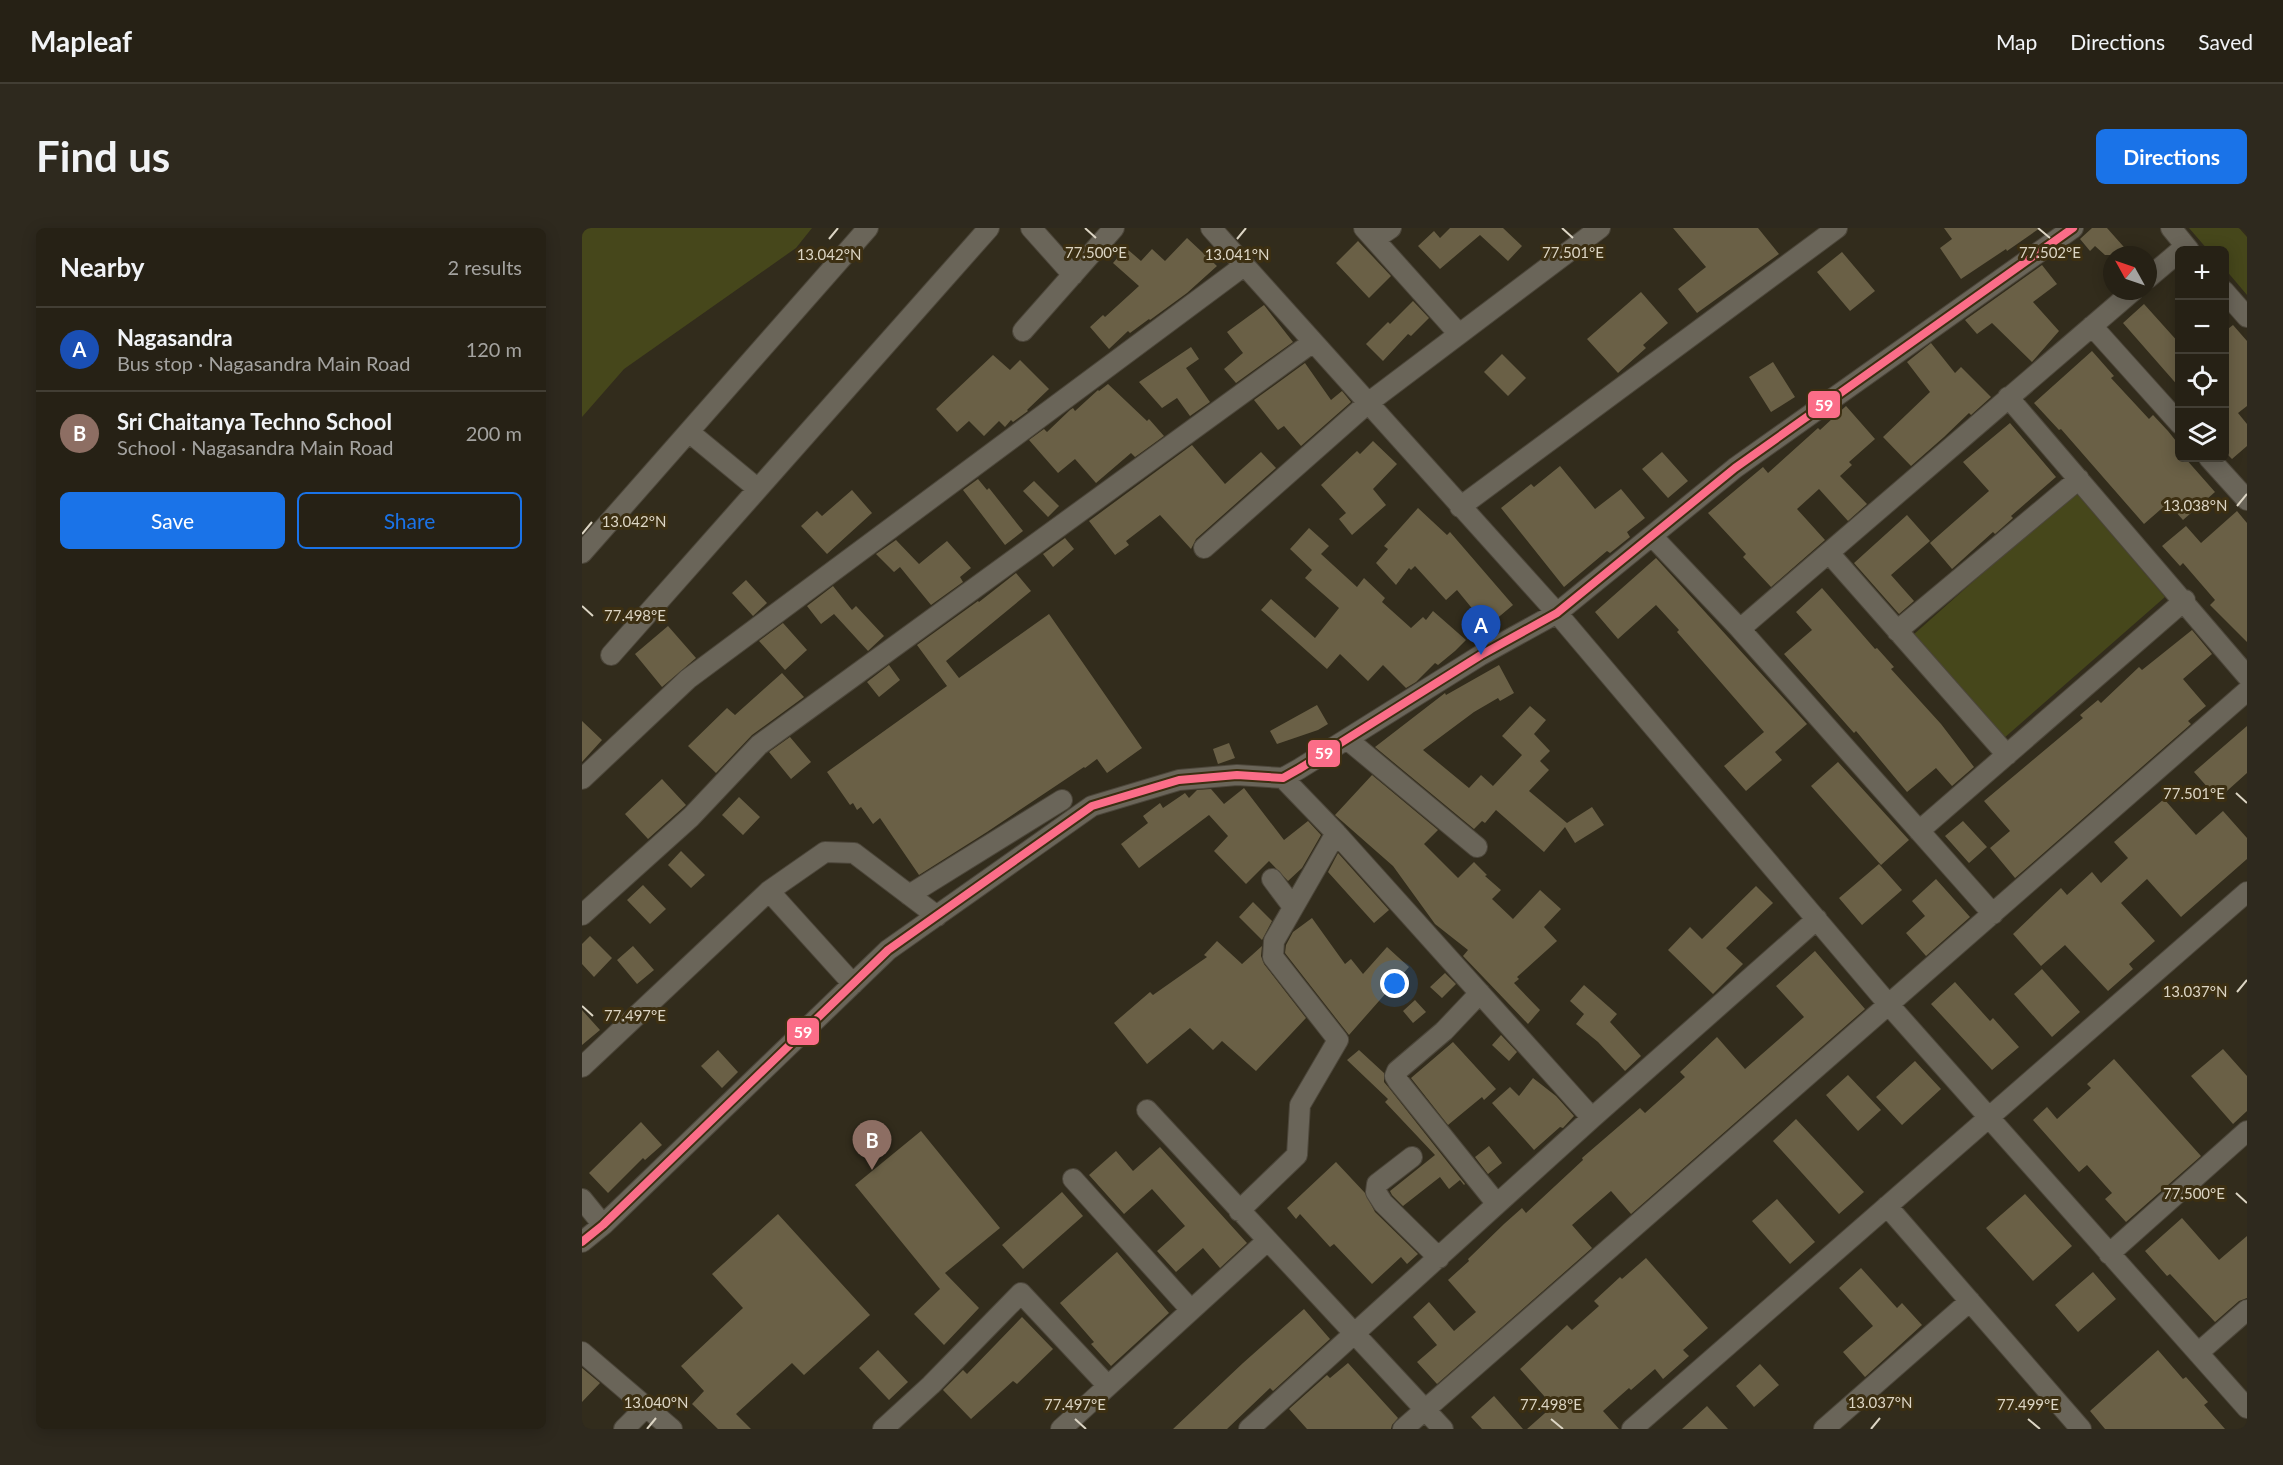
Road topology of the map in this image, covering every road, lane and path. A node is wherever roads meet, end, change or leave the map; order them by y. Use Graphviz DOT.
graph roads {
  1 [pos="868,228"];
  2 [pos="989,228"];
  3 [pos="1031,228"];
  4 [pos="1114,228"];
  5 [pos="1211,228"];
  6 [pos="1600,228"];
  7 [pos="1837,228"];
  8 [pos="2073,228"];
  9 [pos="2171,228"];
  10 [pos="1377,232"];
  11 [pos="2182,246"];
  12 [pos="2175,256"];
  13 [pos="1245,265"];
  14 [pos="2157,271"];
  15 [pos="1073,275"];
  16 [pos="2229,297"];
  17 [pos="2122,300"];
  18 [pos="2247,317"];
  19 [pos="2092,326"];
  20 [pos="1023,331"];
  21 [pos="1459,334"];
  22 [pos="1313,342"];
  23 [pos="2008,397"];
  24 [pos="1368,403"];
  25 [pos="2175,418"];
  26 [pos="689,432"];
  27 [pos="2213,462"];
  28 [pos="2079,479"];
  29 [pos="758,489"];
  30 [pos="2247,500"];
  31 [pos="1460,507"];
  32 [pos="1652,536"];
  33 [pos="1203,548"];
  34 [pos="582,553"];
  35 [pos="1829,553"];
  36 [pos="2185,600"];
  37 [pos="1557,613"];
  38 [pos="1740,629"];
  39 [pos="1898,631"];
  40 [pos="611,655"];
  41 [pos="2247,676"];
  42 [pos="2247,691"];
  43 [pos="1348,740"];
  44 [pos="2007,755"];
  45 [pos="1283,778"];
  46 [pos="582,779"];
  47 [pos="1062,800"];
  48 [pos="1919,831"];
  49 [pos="1336,833"];
  50 [pos="1477,847"];
  51 [pos="973,855"];
  52 [pos="991,877"];
  53 [pos="1272,879"];
  54 [pos="769,891"];
  55 [pos="2247,891"];
  56 [pos="909,895"];
  57 [pos="1293,907"];
  58 [pos="1993,914"];
  59 [pos="582,915"];
  60 [pos="937,916"];
  61 [pos="1817,919"];
  62 [pos="853,984"];
  63 [pos="1480,993"];
  64 [pos="1889,1005"];
  65 [pos="582,1067"];
  66 [pos="1147,1110"];
  67 [pos="1988,1117"];
  68 [pos="1592,1118"];
  69 [pos="2247,1131"];
  70 [pos="1412,1157"];
  71 [pos="1073,1179"];
  72 [pos="582,1199"];
  73 [pos="1497,1204"];
  74 [pos="1887,1206"];
  75 [pos="1239,1211"];
  76 [pos="603,1225"];
  77 [pos="1267,1241"];
  78 [pos="582,1242"];
  79 [pos="2109,1254"];
  80 [pos="1439,1258"];
  81 [pos="1970,1301"];
  82 [pos="1191,1310"];
  83 [pos="2247,1310"];
  84 [pos="1354,1334"];
  85 [pos="582,1352"];
  86 [pos="2198,1353"];
  87 [pos="1108,1386"];
  88 [pos="645,1408"];
  89 [pos="2247,1408"];
  90 [pos="1425,1410"];
  91 [pos="624,1429"];
  92 [pos="672,1429"];
  93 [pos="883,1429"];
  94 [pos="1061,1429"];
  95 [pos="1249,1429"];
  96 [pos="1403,1429"];
  97 [pos="1443,1429"];
  98 [pos="1632,1429"];
  99 [pos="1824,1429"];
  100 [pos="2081,1429"];
  1 -- 26 [label="street"];
  2 -- 29 [label="street"];
  3 -- 15 [label="street"];
  4 -- 15 [label="street"];
  5 -- 13 [label="street"];
  6 -- 21 [label="street"];
  7 -- 31 [label="street"];
  8 -- 32 [label="street"];
  9 -- 11 [label="street"];
  10 -- 21 [label="street"];
  12 -- 14 [label="street"];
  13 -- 22 [label="street"];
  13 -- 46 [label="street"];
  15 -- 20 [label="street"];
  16 -- 18 [label="street"];
  17 -- 19 [label="street"];
  19 -- 23 [label="street"];
  19 -- 25 [label="street"];
  21 -- 24 [label="street"];
  22 -- 24 [label="street"];
  22 -- 59 [label="street"];
  23 -- 28 [label="street"];
  23 -- 35 [label="street"];
  24 -- 31 [label="street"];
  24 -- 33 [label="street"];
  26 -- 29 [label="street"];
  26 -- 34 [label="street"];
  27 -- 30 [label="street"];
  28 -- 36 [label="street"];
  28 -- 39 [label="street"];
  29 -- 40 [label="street"];
  31 -- 37 [label="street"];
  32 -- 37 [label="street"];
  32 -- 38 [label="street"];
  35 -- 38 [label="street"];
  35 -- 39 [label="street"];
  36 -- 41 [label="street"];
  36 -- 44 [label="street"];
  37 -- 43 [label="street"];
  37 -- 61 [label="street"];
  38 -- 48 [label="street"];
  39 -- 44 [label="street"];
  42 -- 58 [label="street"];
  43 -- 45 [label="street"];
  43 -- 50 [label="street"];
  44 -- 48 [label="street"];
  45 -- 49 [label="street"];
  45 -- 52 [label="street"];
  47 -- 51 [label="street"];
  48 -- 58 [label="street"];
  49 -- 57 [label="street"];
  49 -- 63 [label="street"];
  51 -- 52 [label="street"];
  51 -- 56 [label="street"];
  52 -- 60 [label="street"];
  53 -- 57 [label="street"];
  54 -- 56 [label="street"];
  54 -- 62 [label="street"];
  54 -- 65 [label="street"];
  55 -- 67 [label="street"];
  56 -- 60 [label="street"];
  57 -- 75 [label="street"];
  58 -- 64 [label="street"];
  60 -- 62 [label="street"];
  61 -- 64 [label="street"];
  61 -- 68 [label="street"];
  62 -- 76 [label="street"];
  63 -- 68 [label="street"];
  63 -- 73 [label="street"];
  64 -- 67 [label="street"];
  64 -- 90 [label="street"];
  66 -- 75 [label="street"];
  67 -- 74 [label="street"];
  67 -- 79 [label="street"];
  68 -- 73 [label="street"];
  69 -- 79 [label="street"];
  70 -- 80 [label="street"];
  71 -- 82 [label="street"];
  72 -- 76 [label="street"];
  73 -- 80 [label="street"];
  74 -- 81 [label="street"];
  74 -- 98 [label="street"];
  75 -- 77 [label="street"];
  76 -- 78 [label="street"];
  77 -- 82 [label="street"];
  77 -- 84 [label="street"];
  79 -- 86 [label="street"];
  80 -- 84 [label="street"];
  81 -- 99 [label="street"];
  81 -- 100 [label="street"];
  82 -- 87 [label="street"];
  83 -- 86 [label="street"];
  84 -- 90 [label="street"];
  84 -- 95 [label="street"];
  85 -- 88 [label="street"];
  86 -- 89 [label="street"];
  87 -- 93 [label="street"];
  87 -- 94 [label="street"];
  88 -- 91 [label="street"];
  88 -- 92 [label="street"];
  90 -- 96 [label="street"];
  90 -- 97 [label="street"];
}
